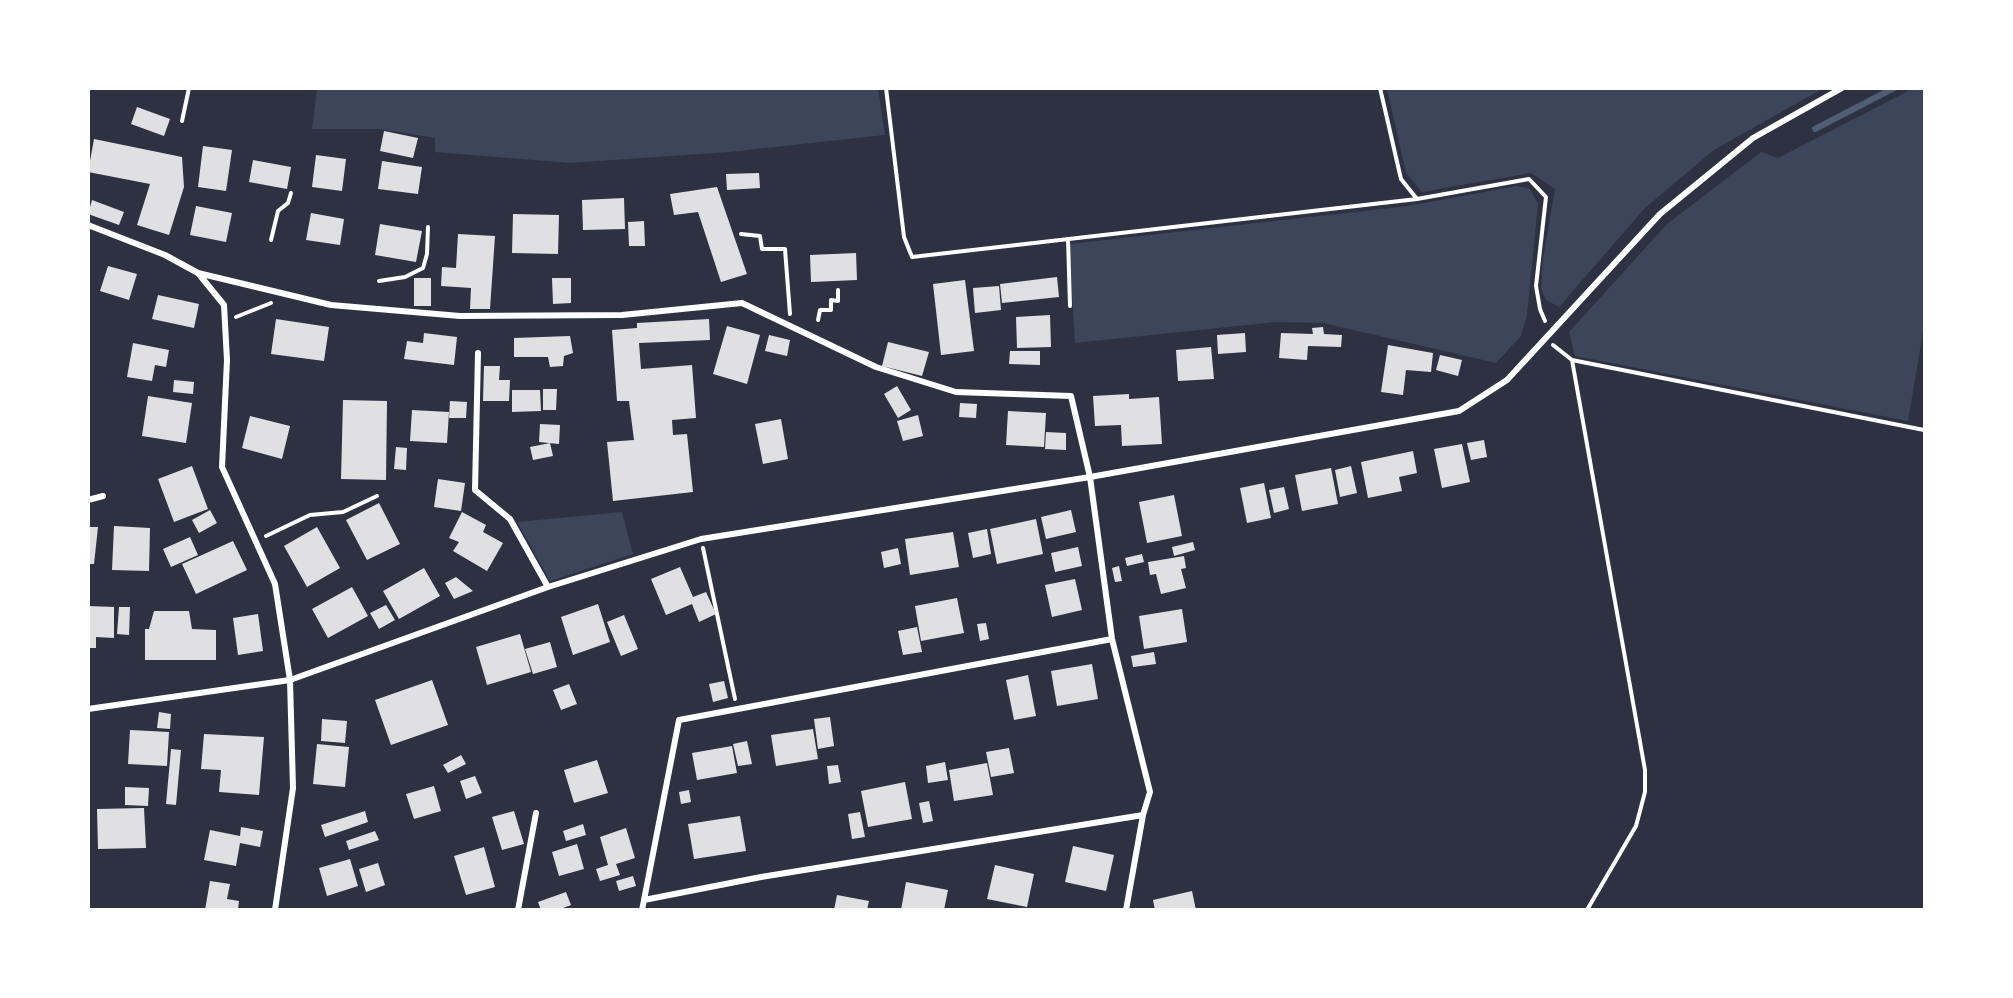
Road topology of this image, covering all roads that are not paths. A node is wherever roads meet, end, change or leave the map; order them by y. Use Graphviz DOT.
graph roads {
  1 [pos="1842,88"];
  2 [pos="88,225"];
  3 [pos="198,273"];
  4 [pos="478,353"];
  5 [pos="1090,477"];
  6 [pos="103,496"];
  7 [pos="88,500"];
  8 [pos="548,587"];
  9 [pos="1112,639"];
  10 [pos="290,680"];
  11 [pos="88,709"];
  12 [pos="536,813"];
  13 [pos="1143,814"];
  14 [pos="644,900"];
  15 [pos="275,909"];
  16 [pos="518,909"];
  17 [pos="642,909"];
  18 [pos="1126,909"];
  1 -- 5 [label="street"];
  2 -- 3 [label="street"];
  3 -- 5 [label="street"];
  3 -- 10 [label="street"];
  4 -- 8 [label="street"];
  5 -- 8 [label="street"];
  5 -- 9 [label="street"];
  6 -- 7 [label="street"];
  8 -- 10 [label="street"];
  9 -- 13 [label="street"];
  9 -- 14 [label="street"];
  10 -- 11 [label="street"];
  10 -- 15 [label="street"];
  12 -- 16 [label="street"];
  13 -- 14 [label="street"];
  13 -- 18 [label="street"];
  14 -- 17 [label="street"];
}
